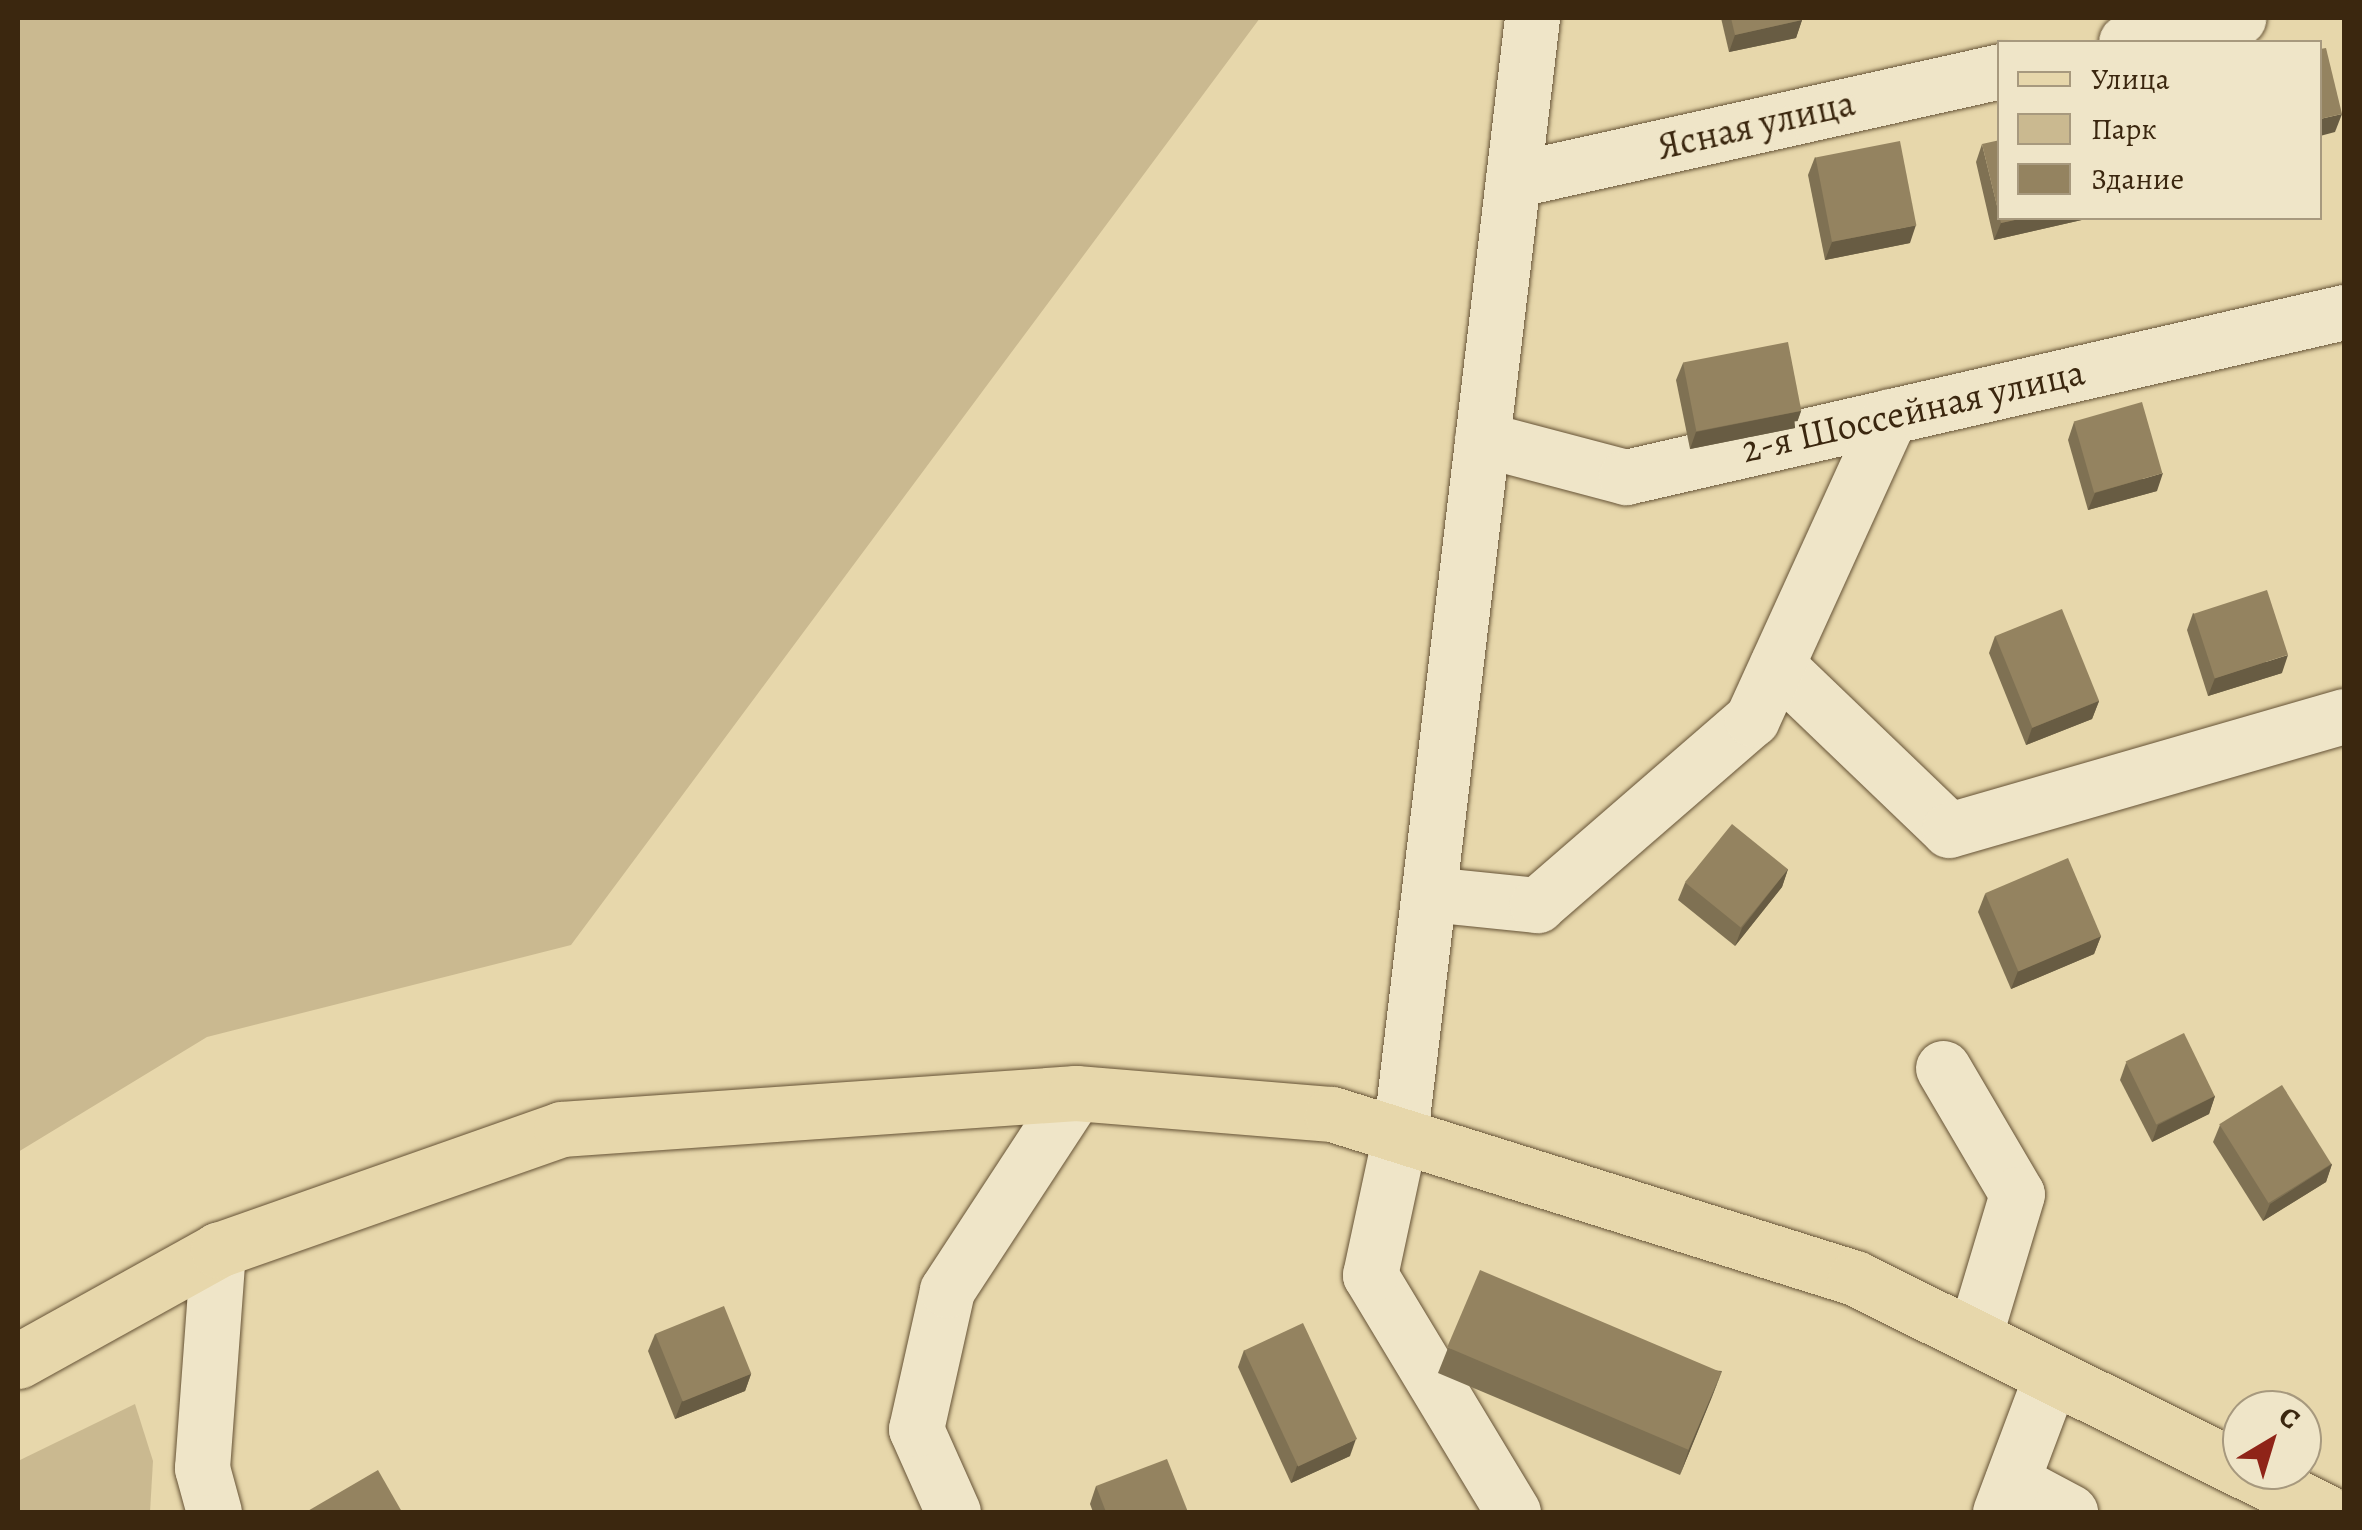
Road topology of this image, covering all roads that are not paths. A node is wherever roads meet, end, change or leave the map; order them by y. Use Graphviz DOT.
graph roads {
  1 [pos="1532,18"];
  2 [pos="2238,18"];
  3 [pos="2135,40"];
  4 [pos="1997,72"];
  5 [pos="1513,180"];
  6 [pos="2344,312"];
  7 [pos="1890,416"];
  8 [pos="1482,438"];
  9 [pos="1777,665"];
  10 [pos="2344,716"];
  11 [pos="1429,894"];
  12 [pos="1943,1068"];
  13 [pos="1076,1093"];
  14 [pos="1400,1136"];
  15 [pos="218,1250"];
  16 [pos="1974,1338"];
  17 [pos="18,1361"];
  18 [pos="2051,1376"];
  19 [pos="2006,1497"];
  20 [pos="214,1512"];
  21 [pos="953,1512"];
  22 [pos="1513,1512"];
  23 [pos="2070,1512"];
  24 [pos="2326,1512"];
  1 -- 5 [label="street"];
  2 -- 3 [label="street"];
  4 -- 5 [label="street, Ясная улица"];
  5 -- 8 [label="street"];
  6 -- 7 [label="street, 2-я Шоссейная улица"];
  7 -- 8 [label="street, 2-я Шоссейная улица"];
  7 -- 9 [label="street"];
  8 -- 11 [label="street"];
  9 -- 10 [label="street"];
  9 -- 11 [label="street"];
  11 -- 14 [label="street"];
  12 -- 16 [label="street"];
  13 -- 14 [label="main road"];
  13 -- 15 [label="main road"];
  13 -- 21 [label="street"];
  14 -- 16 [label="main road"];
  14 -- 22 [label="street"];
  15 -- 17 [label="main road"];
  15 -- 20 [label="street"];
  16 -- 18 [label="main road"];
  18 -- 19 [label="street"];
  18 -- 24 [label="main road"];
  19 -- 23 [label="street"];
}
